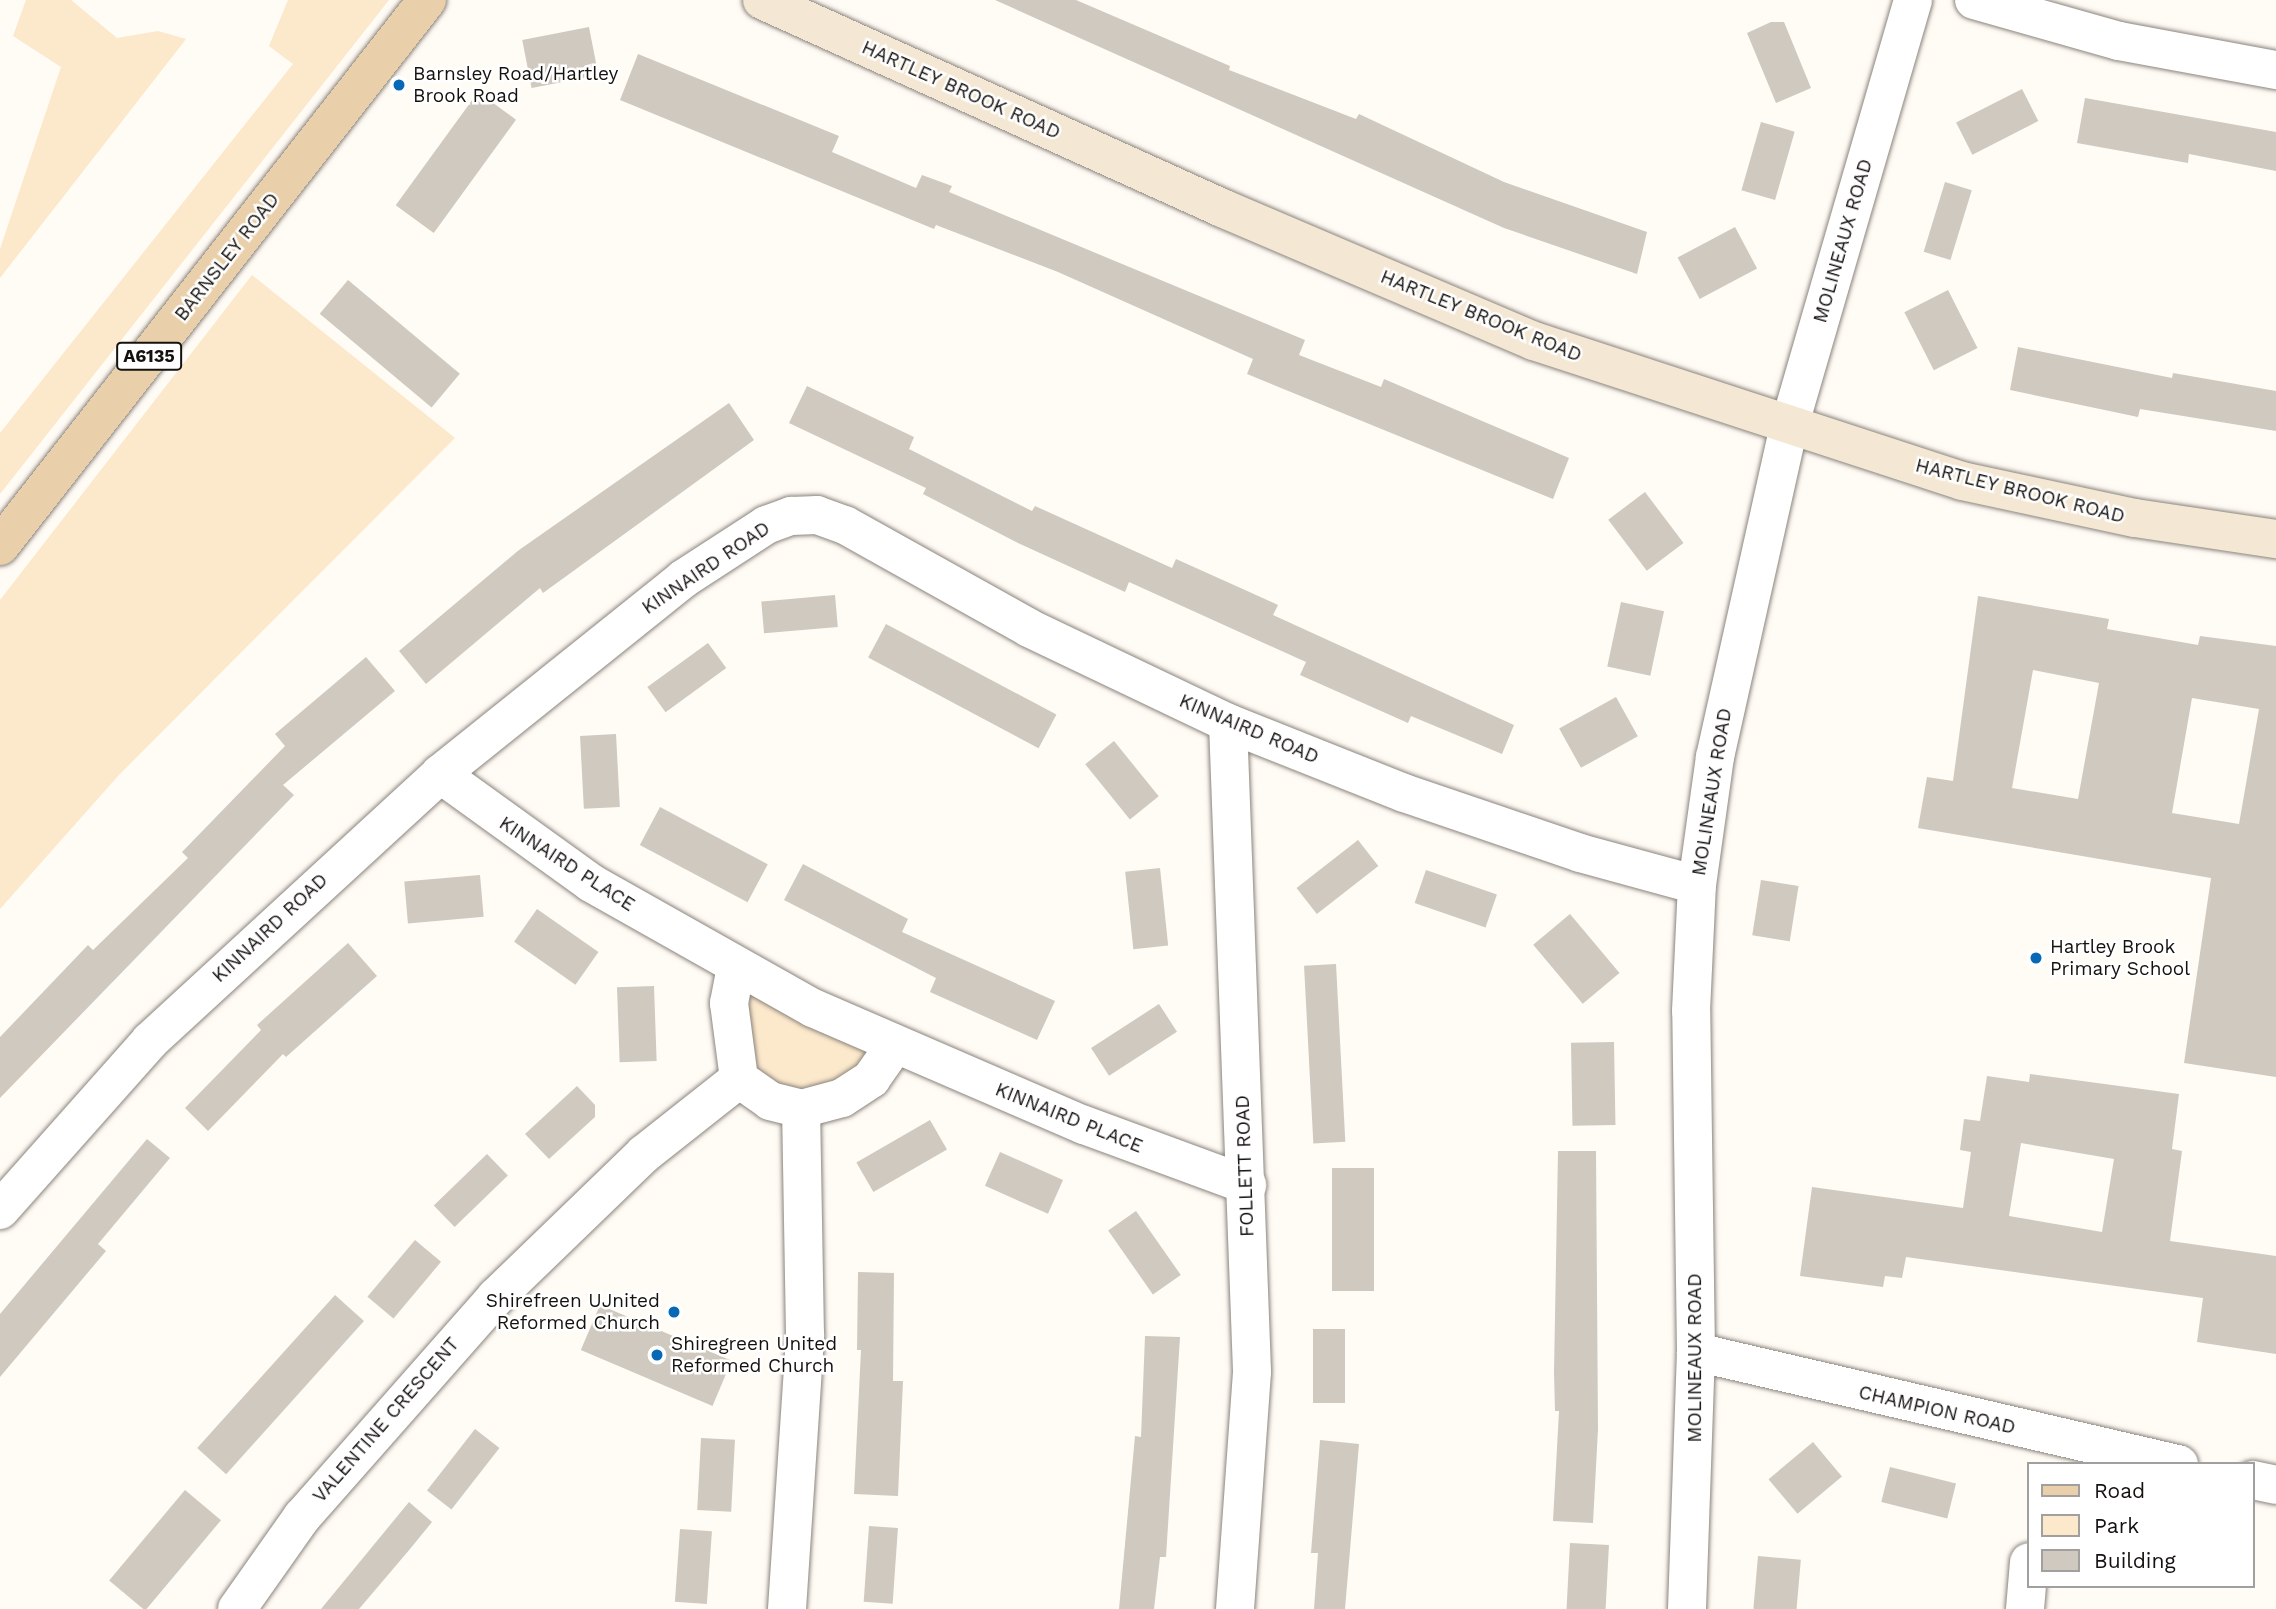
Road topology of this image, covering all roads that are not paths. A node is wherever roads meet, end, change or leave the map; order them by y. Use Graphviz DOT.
graph roads {
  1 [pos="427,0"];
  2 [pos="762,0"];
  3 [pos="1913,0"];
  4 [pos="1975,0"];
  5 [pos="2276,70"];
  6 [pos="1789,427"];
  7 [pos="2276,539"];
  8 [pos="0,546"];
  9 [pos="1228,723"];
  10 [pos="440,774"];
  11 [pos="1697,885"];
  12 [pos="736,967"];
  13 [pos="893,1046"];
  14 [pos="739,1079"];
  15 [pos="801,1109"];
  16 [pos="1247,1185"];
  17 [pos="0,1210"];
  18 [pos="1696,1352"];
  19 [pos="2040,1449"];
  20 [pos="2160,1462"];
  21 [pos="2255,1480"];
  22 [pos="2276,1485"];
  23 [pos="2028,1574"];
  24 [pos="237,1609"];
  25 [pos="787,1609"];
  26 [pos="1235,1609"];
  27 [pos="1687,1609"];
  28 [pos="2025,1609"];
  1 -- 8 [label="main road, BARNSLEY ROAD / A6135"];
  2 -- 6 [label="street, HARTLEY BROOK ROAD"];
  3 -- 6 [label="street, MOLINEAUX ROAD"];
  4 -- 5 [label="street"];
  6 -- 7 [label="street, HARTLEY BROOK ROAD"];
  6 -- 11 [label="street, MOLINEAUX ROAD"];
  9 -- 10 [label="street, KINNAIRD ROAD"];
  9 -- 11 [label="street, KINNAIRD ROAD"];
  9 -- 16 [label="street, FOLLETT ROAD"];
  10 -- 12 [label="street, KINNAIRD PLACE"];
  10 -- 17 [label="street, KINNAIRD ROAD"];
  11 -- 18 [label="street, MOLINEAUX ROAD"];
  12 -- 13 [label="street, KINNAIRD PLACE"];
  12 -- 14 [label="street"];
  13 -- 15 [label="street"];
  13 -- 16 [label="street, KINNAIRD PLACE"];
  14 -- 15 [label="street"];
  14 -- 24 [label="street, VALENTINE CRESCENT"];
  15 -- 25 [label="street"];
  16 -- 26 [label="street, FOLLETT ROAD"];
  18 -- 19 [label="street, CHAMPION ROAD"];
  18 -- 27 [label="street, MOLINEAUX ROAD"];
  19 -- 20 [label="street, CHAMPION ROAD"];
  21 -- 22 [label="street"];
  23 -- 28 [label="street"];
}
